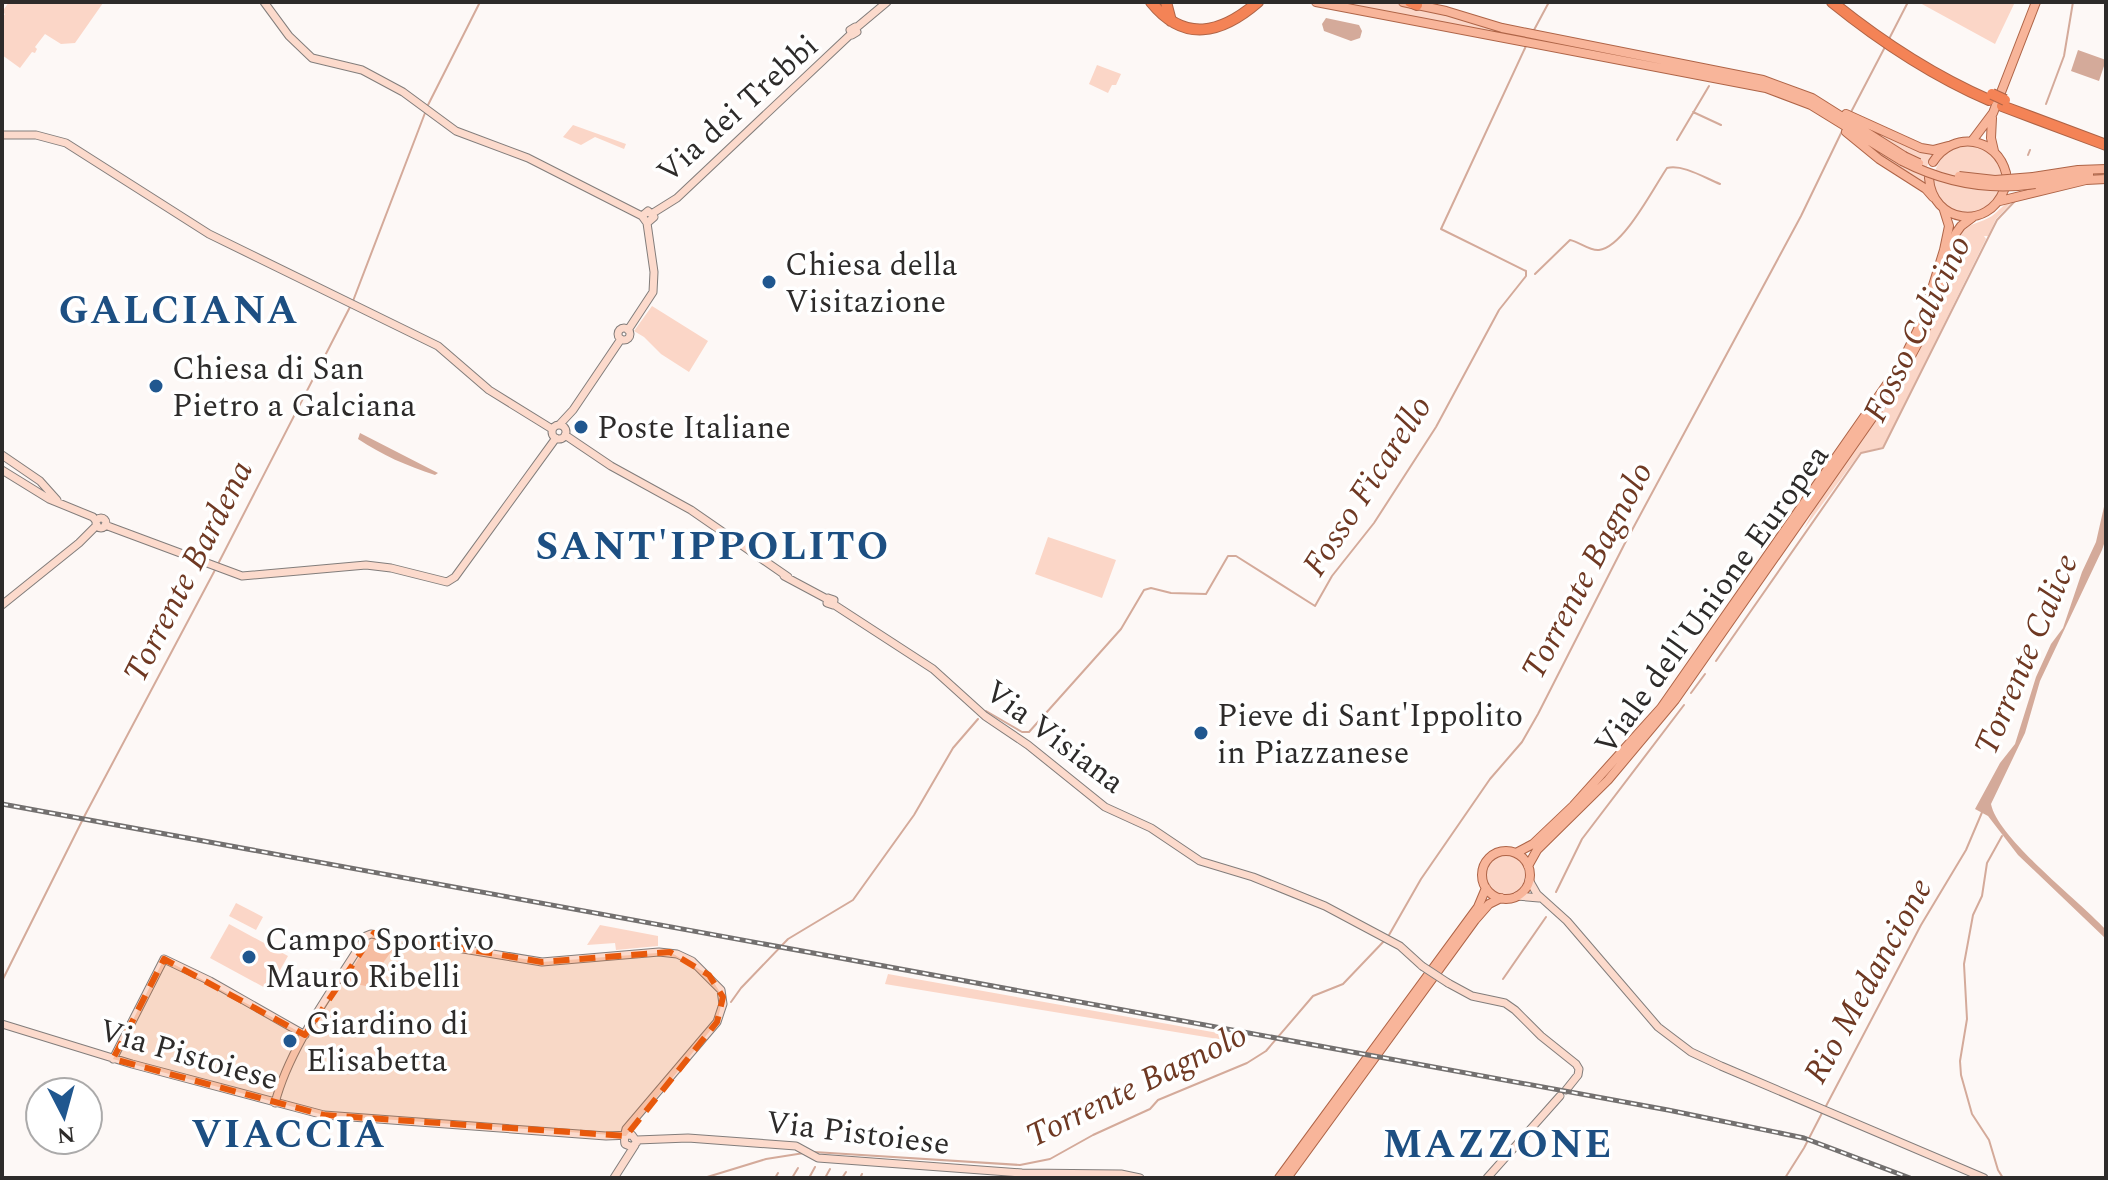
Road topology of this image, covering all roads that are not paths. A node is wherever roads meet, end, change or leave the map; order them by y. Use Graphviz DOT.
graph roads {
  1 [pos="264,2"];
  2 [pos="887,2"];
  3 [pos="1151,2"];
  4 [pos="1166,2"];
  5 [pos="1258,2"];
  6 [pos="1316,2"];
  7 [pos="1403,2"];
  8 [pos="1832,2"];
  9 [pos="1842,2"];
  10 [pos="2036,2"];
  11 [pos="1414,3"];
  12 [pos="1171,23"];
  13 [pos="1873,28"];
  14 [pos="1993,113"];
  15 [pos="1856,129"];
  16 [pos="2,135"];
  17 [pos="1972,141"];
  18 [pos="2106,142"];
  19 [pos="1948,146"];
  20 [pos="1994,151"];
  21 [pos="1933,162"];
  22 [pos="2095,164"];
  23 [pos="2106,172"];
  24 [pos="2006,173"];
  25 [pos="1929,178"];
  26 [pos="2004,190"];
  27 [pos="1933,197"];
  28 [pos="2000,201"];
  29 [pos="1944,210"];
  30 [pos="1973,217"];
  31 [pos="644,219"];
  32 [pos="552,429"];
  33 [pos="563,429"];
  34 [pos="556,438"];
  35 [pos="2,455"];
  36 [pos="2,470"];
  37 [pos="65,505"];
  38 [pos="99,524"];
  39 [pos="2,605"];
  40 [pos="1516,853"];
  41 [pos="1528,866"];
  42 [pos="1529,880"];
  43 [pos="1486,888"];
  44 [pos="1517,896"];
  45 [pos="1501,898"];
  46 [pos="1541,899"];
  47 [pos="2,1024"];
  48 [pos="305,1035"];
  49 [pos="113,1059"];
  50 [pos="275,1103"];
  51 [pos="631,1141"];
  52 [pos="1308,1144"];
  53 [pos="1124,1176"];
  54 [pos="614,1178"];
  55 [pos="1140,1178"];
  56 [pos="1279,1178"];
  57 [pos="1287,1178"];
  58 [pos="1487,1178"];
  59 [pos="1984,1178"];
  1 -- 31 [label="street"];
  2 -- 31 [label="street, Via dei Trebbi"];
  3 -- 12 [label="highway"];
  4 -- 12 [label="highway"];
  5 -- 12 [label="highway"];
  6 -- 15 [label="main road"];
  7 -- 11 [label="main road"];
  8 -- 13 [label="highway"];
  9 -- 13 [label="highway"];
  10 -- 14 [label="main road"];
  11 -- 15 [label="main road"];
  13 -- 18 [label="highway, bridge"];
  14 -- 17 [label="main road"];
  14 -- 20 [label="main road"];
  15 -- 19 [label="main road"];
  15 -- 23 [label="main road, bridge"];
  15 -- 27 [label="main road"];
  16 -- 32 [label="street"];
  17 -- 19 [label="main road"];
  17 -- 20 [label="main road"];
  19 -- 21 [label="main road"];
  20 -- 24 [label="main road"];
  22 -- 23 [label="main road"];
  23 -- 28 [label="main road, Viale dell'Unione Europea"];
  25 -- 27 [label="main road"];
  26 -- 28 [label="main road"];
  27 -- 29 [label="main road"];
  28 -- 30 [label="main road, Viale dell'Unione Europea"];
  29 -- 30 [label="main road"];
  29 -- 40 [label="main road, Viale dell'Unione Europea"];
  30 -- 41 [label="main road, Viale dell'Unione Europea"];
  31 -- 33 [label="street"];
  32 -- 33 [label="street"];
  32 -- 34 [label="street"];
  33 -- 34 [label="street"];
  33 -- 58 [label="street, Via Visiana, bridge"];
  34 -- 38 [label="street"];
  35 -- 37 [label="street"];
  36 -- 37 [label="street"];
  37 -- 38 [label="street"];
  38 -- 39 [label="street"];
  40 -- 41 [label="main road"];
  40 -- 43 [label="main road, Viale dell'Unione Europea"];
  41 -- 42 [label="main road"];
  42 -- 44 [label="main road"];
  42 -- 46 [label="street"];
  43 -- 45 [label="main road"];
  43 -- 52 [label="main road, Viale dell'Unione Europea"];
  44 -- 45 [label="main road"];
  44 -- 46 [label="street"];
  45 -- 52 [label="main road, Viale dell'Unione Europea"];
  46 -- 59 [label="street"];
  47 -- 49 [label="street, Via Pistoiese"];
  48 -- 49 [label="street"];
  48 -- 50 [label="street"];
  48 -- 51 [label="street"];
  49 -- 50 [label="street, Via Pistoiese"];
  50 -- 51 [label="street, Via Pistoiese"];
  51 -- 53 [label="street, Via Pistoiese"];
  51 -- 54 [label="street"];
  52 -- 56 [label="main road, Viale dell'Unione Europea"];
  52 -- 57 [label="main road, Viale dell'Unione Europea"];
  53 -- 55 [label="street, Via Pistoiese"];
}
